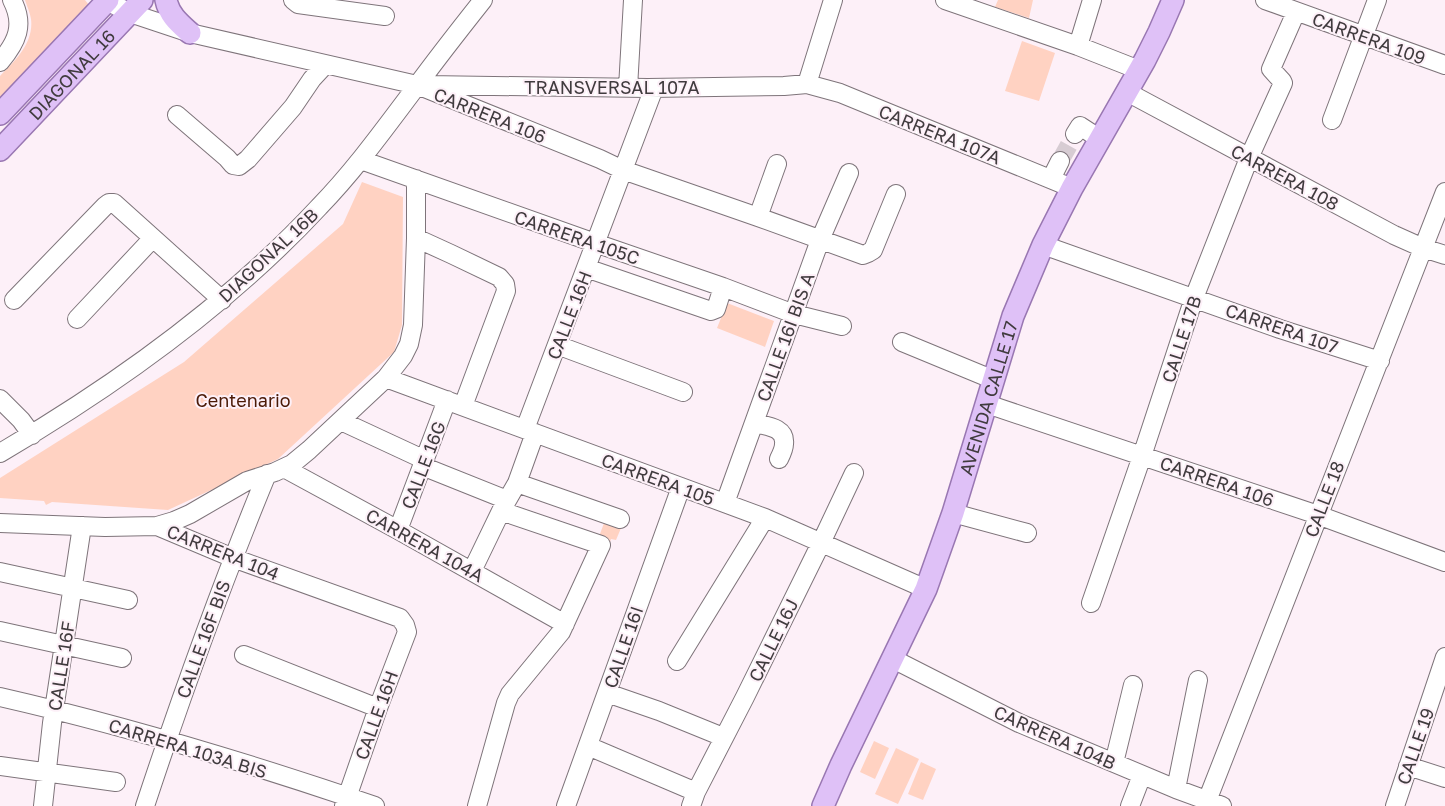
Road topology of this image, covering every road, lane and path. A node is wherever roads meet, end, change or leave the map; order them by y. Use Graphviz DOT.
graph roads {
  1 [pos="12,0"];
  2 [pos="107,0"];
  3 [pos="166,0"];
  4 [pos="293,0"];
  5 [pos="483,0"];
  6 [pos="633,0"];
  7 [pos="833,0"];
  8 [pos="945,0"];
  9 [pos="1092,0"];
  10 [pos="1173,0"];
  11 [pos="1265,0"];
  12 [pos="1377,0"];
  13 [pos="136,6"];
  14 [pos="1296,12"];
  15 [pos="385,16"];
  16 [pos="190,33"];
  17 [pos="1364,36"];
  18 [pos="1078,46"];
  19 [pos="0,62"];
  20 [pos="325,65"];
  21 [pos="1445,65"];
  22 [pos="1139,70"];
  23 [pos="807,84"];
  24 [pos="417,85"];
  25 [pos="628,88"];
  26 [pos="654,88"];
  27 [pos="1127,92"];
  28 [pos="0,114"];
  29 [pos="177,115"];
  30 [pos="1332,120"];
  31 [pos="1075,134"];
  32 [pos="1100,139"];
  33 [pos="0,150"];
  34 [pos="1249,158"];
  35 [pos="361,160"];
  36 [pos="1060,161"];
  37 [pos="777,164"];
  38 [pos="623,170"];
  39 [pos="849,172"];
  40 [pos="1050,179"];
  41 [pos="416,180"];
  42 [pos="1072,188"];
  43 [pos="1445,192"];
  44 [pos="896,194"];
  45 [pos="758,217"];
  46 [pos="154,238"];
  47 [pos="416,238"];
  48 [pos="820,240"];
  49 [pos="595,243"];
  50 [pos="1042,245"];
  51 [pos="1423,248"];
  52 [pos="1445,255"];
  53 [pos="586,268"];
  54 [pos="723,286"];
  55 [pos="1194,298"];
  56 [pos="14,300"];
  57 [pos="222,300"];
  58 [pos="794,314"];
  59 [pos="78,319"];
  60 [pos="842,326"];
  61 [pos="902,342"];
  62 [pos="558,345"];
  63 [pos="1380,360"];
  64 [pos="386,378"];
  65 [pos="994,380"];
  66 [pos="683,392"];
  67 [pos="0,399"];
  68 [pos="455,403"];
  69 [pos="987,404"];
  70 [pos="341,421"];
  71 [pos="754,423"];
  72 [pos="530,431"];
  73 [pos="32,434"];
  74 [pos="0,453"];
  75 [pos="1142,456"];
  76 [pos="779,460"];
  77 [pos="424,463"];
  78 [pos="284,468"];
  79 [pos="854,473"];
  80 [pos="267,474"];
  81 [pos="517,483"];
  82 [pos="681,487"];
  83 [pos="725,504"];
  84 [pos="504,505"];
  85 [pos="954,513"];
  86 [pos="1318,514"];
  87 [pos="765,518"];
  88 [pos="620,520"];
  89 [pos="0,523"];
  90 [pos="82,526"];
  91 [pos="156,526"];
  92 [pos="398,530"];
  93 [pos="1027,533"];
  94 [pos="821,543"];
  95 [pos="233,558"];
  96 [pos="1445,562"];
  97 [pos="472,571"];
  98 [pos="0,572"];
  99 [pos="72,587"];
  100 [pos="926,589"];
  101 [pos="128,600"];
  102 [pos="1091,603"];
  103 [pos="566,624"];
  104 [pos="405,625"];
  105 [pos="0,631"];
  106 [pos="64,645"];
  107 [pos="244,655"];
  108 [pos="122,658"];
  109 [pos="893,659"];
  110 [pos="677,661"];
  111 [pos="1443,668"];
  112 [pos="1198,680"];
  113 [pos="1134,686"];
  114 [pos="607,693"];
  115 [pos="0,696"];
  116 [pos="378,708"];
  117 [pos="54,709"];
  118 [pos="723,737"];
  119 [pos="167,739"];
  120 [pos="588,746"];
  121 [pos="1114,763"];
  122 [pos="0,766"];
  123 [pos="1408,766"];
  124 [pos="47,773"];
  125 [pos="1142,775"];
  126 [pos="1445,778"];
  127 [pos="116,782"];
  128 [pos="1176,790"];
  129 [pos="694,799"];
  130 [pos="345,801"];
  131 [pos="1211,804"];
  132 [pos="43,806"];
  133 [pos="145,806"];
  134 [pos="375,806"];
  135 [pos="477,806"];
  136 [pos="566,806"];
  137 [pos="823,806"];
  138 [pos="1130,806"];
  139 [pos="1395,806"];
  1 -- 19 [label="street"];
  2 -- 13 [label="street, CARRERA 106"];
  2 -- 28 [label="main road, DIAGONAL 16"];
  3 -- 16 [label="main road"];
  4 -- 15 [label="street"];
  5 -- 24 [label="street, DIAGONAL 16B"];
  6 -- 25 [label="street"];
  7 -- 23 [label="street"];
  8 -- 18 [label="street"];
  9 -- 18 [label="street"];
  10 -- 22 [label="main road, AVENIDA CALLE 17"];
  11 -- 14 [label="street, CARRERA 109"];
  12 -- 17 [label="street"];
  13 -- 16 [label="street, CARRERA 106"];
  13 -- 33 [label="main road, DIAGONAL 16"];
  14 -- 17 [label="street, CARRERA 109"];
  14 -- 34 [label="street, CALLE 17B"];
  16 -- 20 [label="street, CARRERA 106"];
  17 -- 21 [label="street, CARRERA 109"];
  17 -- 30 [label="street"];
  18 -- 22 [label="street"];
  20 -- 24 [label="street, CARRERA 106"];
  20 -- 29 [label="street"];
  22 -- 27 [label="main road, AVENIDA CALLE 17"];
  23 -- 26 [label="street, TRANSVERSAL 107A"];
  23 -- 40 [label="street, CARRERA 107A"];
  24 -- 25 [label="street, TRANSVERSAL 107A"];
  24 -- 35 [label="street, DIAGONAL 16B"];
  24 -- 38 [label="street, CARRERA 106"];
  25 -- 26 [label="street, TRANSVERSAL 107A"];
  26 -- 38 [label="street, CALLE 16H"];
  27 -- 32 [label="main road, AVENIDA CALLE 17"];
  27 -- 34 [label="street, CARRERA 108"];
  31 -- 32 [label="street"];
  32 -- 42 [label="main road, AVENIDA CALLE 17"];
  34 -- 51 [label="street, CARRERA 108"];
  34 -- 55 [label="street, CALLE 17B"];
  35 -- 41 [label="street, CARRERA 105C"];
  35 -- 57 [label="street, DIAGONAL 16B"];
  36 -- 40 [label="street"];
  37 -- 45 [label="street"];
  38 -- 45 [label="street, CARRERA 106"];
  38 -- 49 [label="street, CALLE 16H"];
  39 -- 48 [label="street, CALLE 16I BIS A"];
  40 -- 42 [label="street, CARRERA 107A"];
  41 -- 47 [label="street"];
  41 -- 49 [label="street, CARRERA 105C"];
  42 -- 50 [label="main road, AVENIDA CALLE 17"];
  43 -- 51 [label="street, CALLE 18"];
  44 -- 48 [label="street, CARRERA 106"];
  45 -- 48 [label="street, CARRERA 106"];
  46 -- 56 [label="street"];
  46 -- 57 [label="street"];
  46 -- 59 [label="street"];
  47 -- 64 [label="street"];
  47 -- 68 [label="street, CALLE 16G"];
  48 -- 58 [label="street, CALLE 16I BIS A"];
  49 -- 53 [label="street, CALLE 16H"];
  49 -- 54 [label="street, CARRERA 105C"];
  50 -- 55 [label="street, CARRERA 107"];
  50 -- 65 [label="main road, AVENIDA CALLE 17"];
  51 -- 52 [label="street, CARRERA 108"];
  51 -- 63 [label="street, CALLE 18"];
  53 -- 54 [label="street, CARRERA 105C"];
  53 -- 62 [label="street, CALLE 16H"];
  54 -- 58 [label="street, CARRERA 105C"];
  55 -- 63 [label="street, CARRERA 107"];
  55 -- 75 [label="street, CALLE 17B"];
  57 -- 73 [label="street, DIAGONAL 16B"];
  58 -- 60 [label="street, CARRERA 105C"];
  58 -- 71 [label="street, CALLE 16I BIS A"];
  61 -- 65 [label="street"];
  62 -- 66 [label="street"];
  62 -- 72 [label="street, CALLE 16H"];
  63 -- 86 [label="street, CALLE 18"];
  64 -- 68 [label="street, CARRERA 105"];
  64 -- 70 [label="street"];
  65 -- 69 [label="main road, AVENIDA CALLE 17"];
  67 -- 73 [label="street"];
  68 -- 72 [label="street, CARRERA 105"];
  68 -- 77 [label="street, CALLE 16G"];
  69 -- 75 [label="street, CARRERA 106"];
  69 -- 85 [label="main road, AVENIDA CALLE 17"];
  70 -- 77 [label="street"];
  70 -- 78 [label="street"];
  71 -- 76 [label="street"];
  71 -- 83 [label="street, CALLE 16I BIS A"];
  72 -- 81 [label="street, CALLE 16H"];
  72 -- 82 [label="street, CARRERA 105"];
  73 -- 74 [label="street, DIAGONAL 16B"];
  75 -- 86 [label="street, CARRERA 106"];
  75 -- 102 [label="street, CALLE 17B"];
  77 -- 84 [label="street"];
  77 -- 92 [label="street, CALLE 16G"];
  78 -- 80 [label="street"];
  78 -- 92 [label="street, CARRERA 104A"];
  79 -- 94 [label="street, CALLE 16J"];
  80 -- 91 [label="street"];
  80 -- 95 [label="street, CALLE 16F BIS"];
  81 -- 84 [label="street, CALLE 16H"];
  81 -- 88 [label="street"];
  82 -- 83 [label="street, CARRERA 105"];
  82 -- 114 [label="street, CALLE 16I"];
  83 -- 87 [label="street, CARRERA 105"];
  84 -- 97 [label="street, CALLE 16H"];
  84 -- 103 [label="street"];
  85 -- 93 [label="street"];
  85 -- 100 [label="main road, AVENIDA CALLE 17"];
  86 -- 96 [label="street, CARRERA 106"];
  86 -- 131 [label="street, CALLE 18"];
  87 -- 94 [label="street, CARRERA 105"];
  87 -- 110 [label="street"];
  89 -- 90 [label="street, CARRERA 104"];
  90 -- 91 [label="street, CARRERA 104"];
  90 -- 99 [label="street, CALLE 16F"];
  91 -- 95 [label="street, CARRERA 104"];
  92 -- 97 [label="street, CARRERA 104A"];
  94 -- 100 [label="street, CARRERA 105"];
  94 -- 118 [label="street, CALLE 16J"];
  95 -- 104 [label="street, CARRERA 104"];
  95 -- 119 [label="street, CALLE 16F BIS"];
  97 -- 103 [label="street, CARRERA 104A"];
  98 -- 99 [label="street"];
  99 -- 101 [label="street"];
  99 -- 106 [label="street, CALLE 16F"];
  100 -- 109 [label="main road, AVENIDA CALLE 17"];
  103 -- 135 [label="street"];
  104 -- 116 [label="street, CALLE 16H"];
  105 -- 106 [label="street"];
  106 -- 108 [label="street"];
  106 -- 117 [label="street, CALLE 16F"];
  107 -- 116 [label="street"];
  109 -- 121 [label="street, CARRERA 104B"];
  109 -- 137 [label="main road, AVENIDA CALLE 17"];
  111 -- 123 [label="street, CALLE 19"];
  112 -- 128 [label="street"];
  113 -- 121 [label="street"];
  114 -- 118 [label="street"];
  114 -- 120 [label="street, CALLE 16I"];
  115 -- 117 [label="street, CARRERA 103A BIS"];
  116 -- 130 [label="street, CALLE 16H"];
  117 -- 119 [label="street, CARRERA 103A BIS"];
  117 -- 124 [label="street, CALLE 16F"];
  118 -- 129 [label="street, CALLE 16J"];
  119 -- 130 [label="street, CARRERA 103A BIS"];
  119 -- 133 [label="street, CALLE 16F BIS"];
  120 -- 129 [label="street"];
  120 -- 136 [label="street, CALLE 16I"];
  121 -- 125 [label="street, CARRERA 104B"];
  122 -- 124 [label="street"];
  123 -- 126 [label="street"];
  123 -- 139 [label="street, CALLE 19"];
  124 -- 127 [label="street"];
  124 -- 132 [label="street, CALLE 16F"];
  125 -- 128 [label="street, CARRERA 104B"];
  125 -- 138 [label="street"];
  128 -- 131 [label="street, CARRERA 104B"];
  130 -- 134 [label="street, CARRERA 103A BIS"];
}
